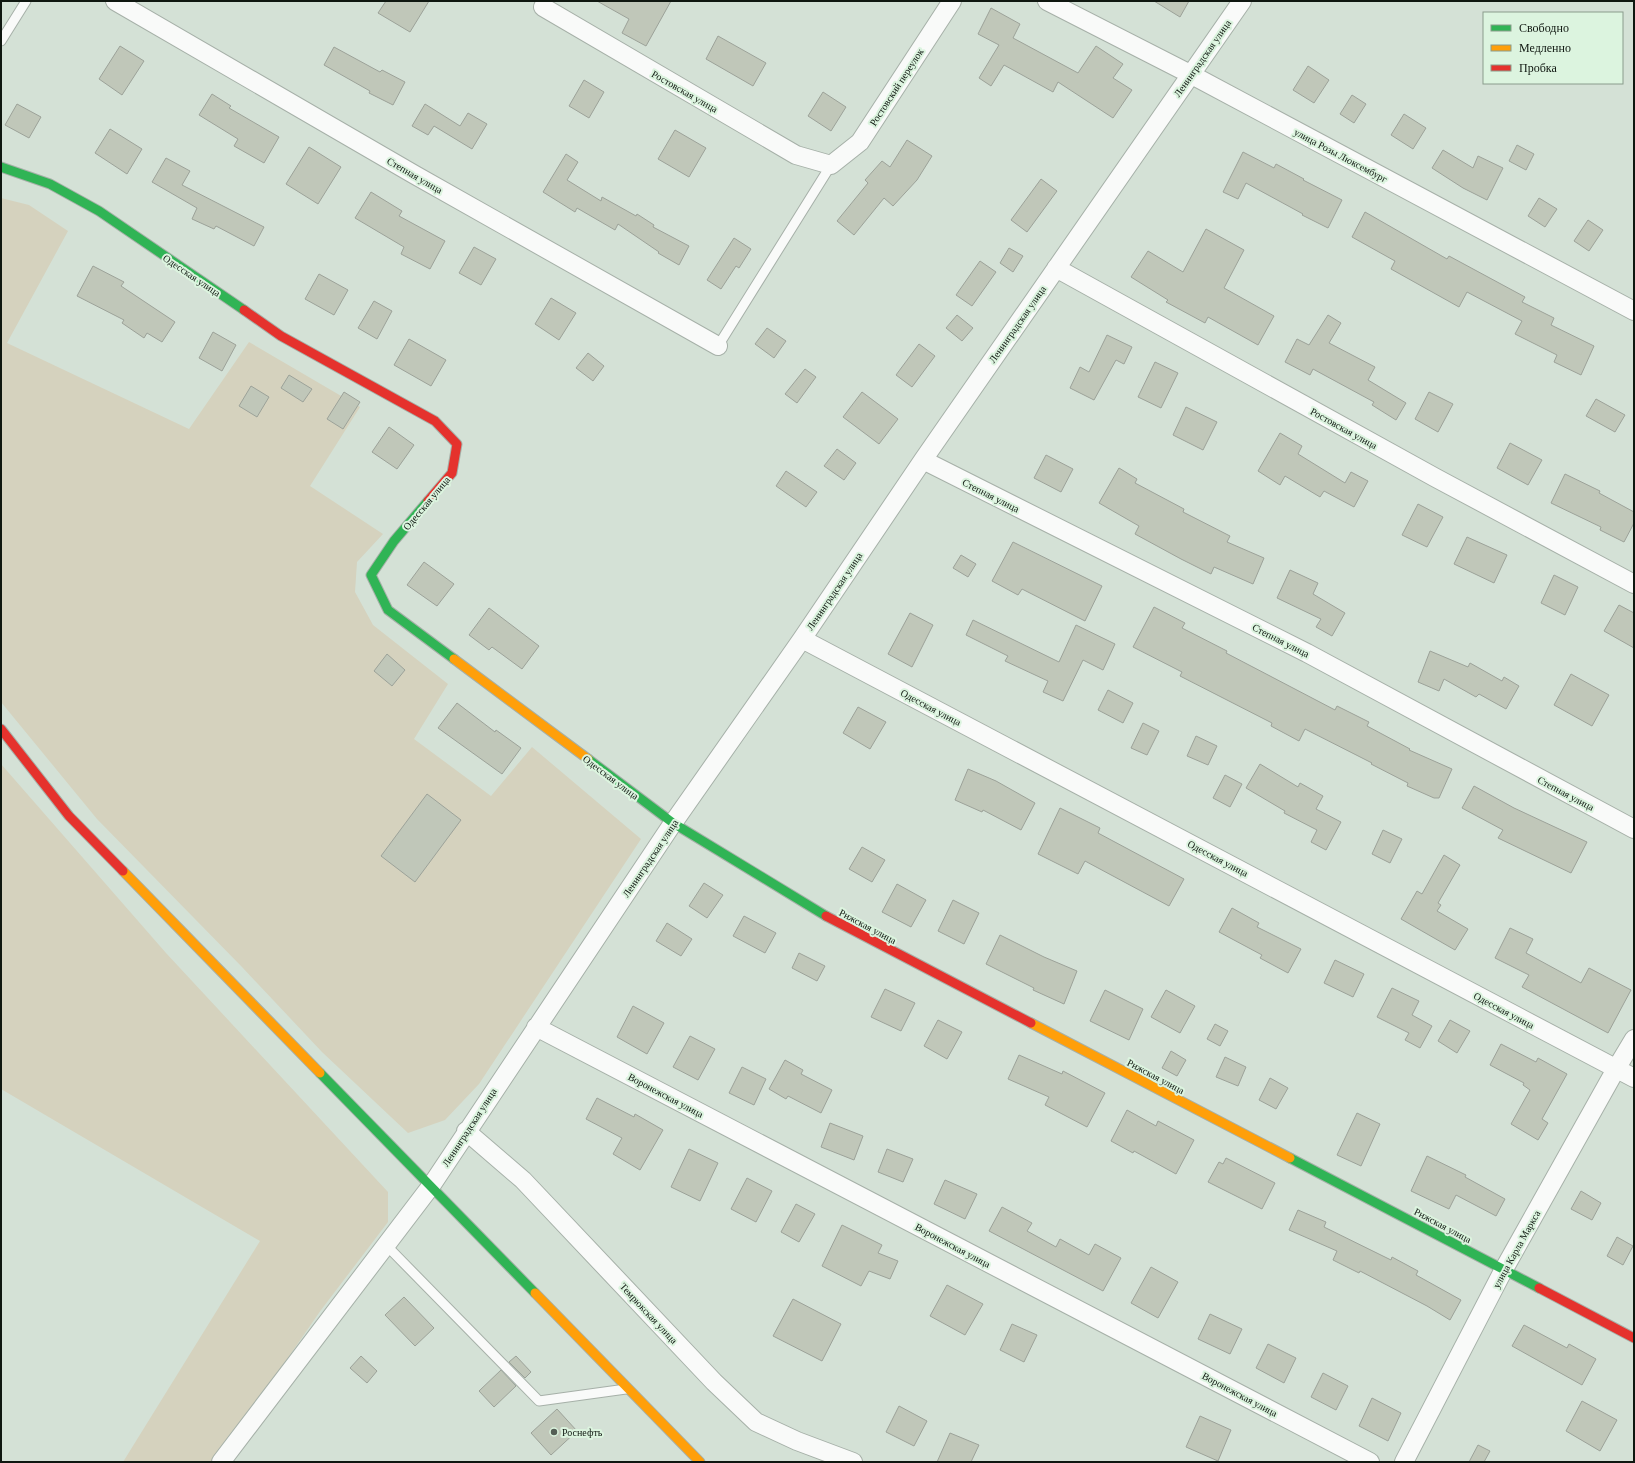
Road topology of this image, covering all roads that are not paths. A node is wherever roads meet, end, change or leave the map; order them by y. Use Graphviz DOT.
graph roads {
  1 [pos="26,1"];
  2 [pos="114,1"];
  3 [pos="952,1"];
  4 [pos="1047,1"];
  5 [pos="1242,1"];
  6 [pos="543,8"];
  7 [pos="1,41"];
  8 [pos="1190,74"];
  9 [pos="831,165"];
  10 [pos="1,168"];
  11 [pos="1056,268"];
  12 [pos="1634,311"];
  13 [pos="718,346"];
  14 [pos="923,460"];
  15 [pos="1634,584"];
  16 [pos="802,639"];
  17 [pos="1,729"];
  18 [pos="673,823"];
  19 [pos="1634,829"];
  20 [pos="536,1027"];
  21 [pos="1634,1039"];
  22 [pos="1616,1069"];
  23 [pos="1634,1078"];
  24 [pos="466,1131"];
  25 [pos="431,1186"];
  26 [pos="386,1245"];
  27 [pos="1504,1269"];
  28 [pos="1634,1338"];
  29 [pos="628,1388"];
  30 [pos="221,1462"];
  31 [pos="700,1462"];
  32 [pos="853,1462"];
  33 [pos="1370,1462"];
  34 [pos="1404,1462"];
  1 -- 7 [label="lane"];
  2 -- 13 [label="street, Степная улица"];
  3 -- 9 [label="street, Ростовский переулок"];
  4 -- 8 [label="street, улица Розы Люксембург"];
  5 -- 8 [label="street, Ленинградская улица"];
  6 -- 9 [label="street, Ростовская улица"];
  8 -- 11 [label="street, Ленинградская улица"];
  8 -- 12 [label="street, улица Розы Люксембург"];
  9 -- 13 [label="lane"];
  10 -- 18 [label="main road, Одесская улица"];
  11 -- 14 [label="street, Ленинградская улица"];
  11 -- 15 [label="street, Ростовская улица"];
  14 -- 16 [label="street, Ленинградская улица"];
  14 -- 19 [label="street, Степная улица"];
  16 -- 18 [label="street, Ленинградская улица"];
  16 -- 22 [label="street, Одесская улица"];
  17 -- 25 [label="main road"];
  18 -- 20 [label="street, Ленинградская улица"];
  18 -- 27 [label="main road, Рижская улица"];
  20 -- 24 [label="street, Ленинградская улица"];
  20 -- 33 [label="street, Воронежская улица"];
  21 -- 22 [label="street, улица Карла Маркса"];
  22 -- 23 [label="street, Одесская улица"];
  22 -- 27 [label="street, улица Карла Маркса"];
  24 -- 25 [label="street, Ленинградская улица"];
  24 -- 32 [label="street, Темрюкская улица"];
  25 -- 26 [label="street, Ленинградская улица"];
  25 -- 29 [label="main road"];
  26 -- 29 [label="lane"];
  26 -- 30 [label="street, Ленинградская улица"];
  27 -- 28 [label="main road, Рижская улица"];
  27 -- 34 [label="street, улица Карла Маркса"];
  29 -- 31 [label="main road"];
}
